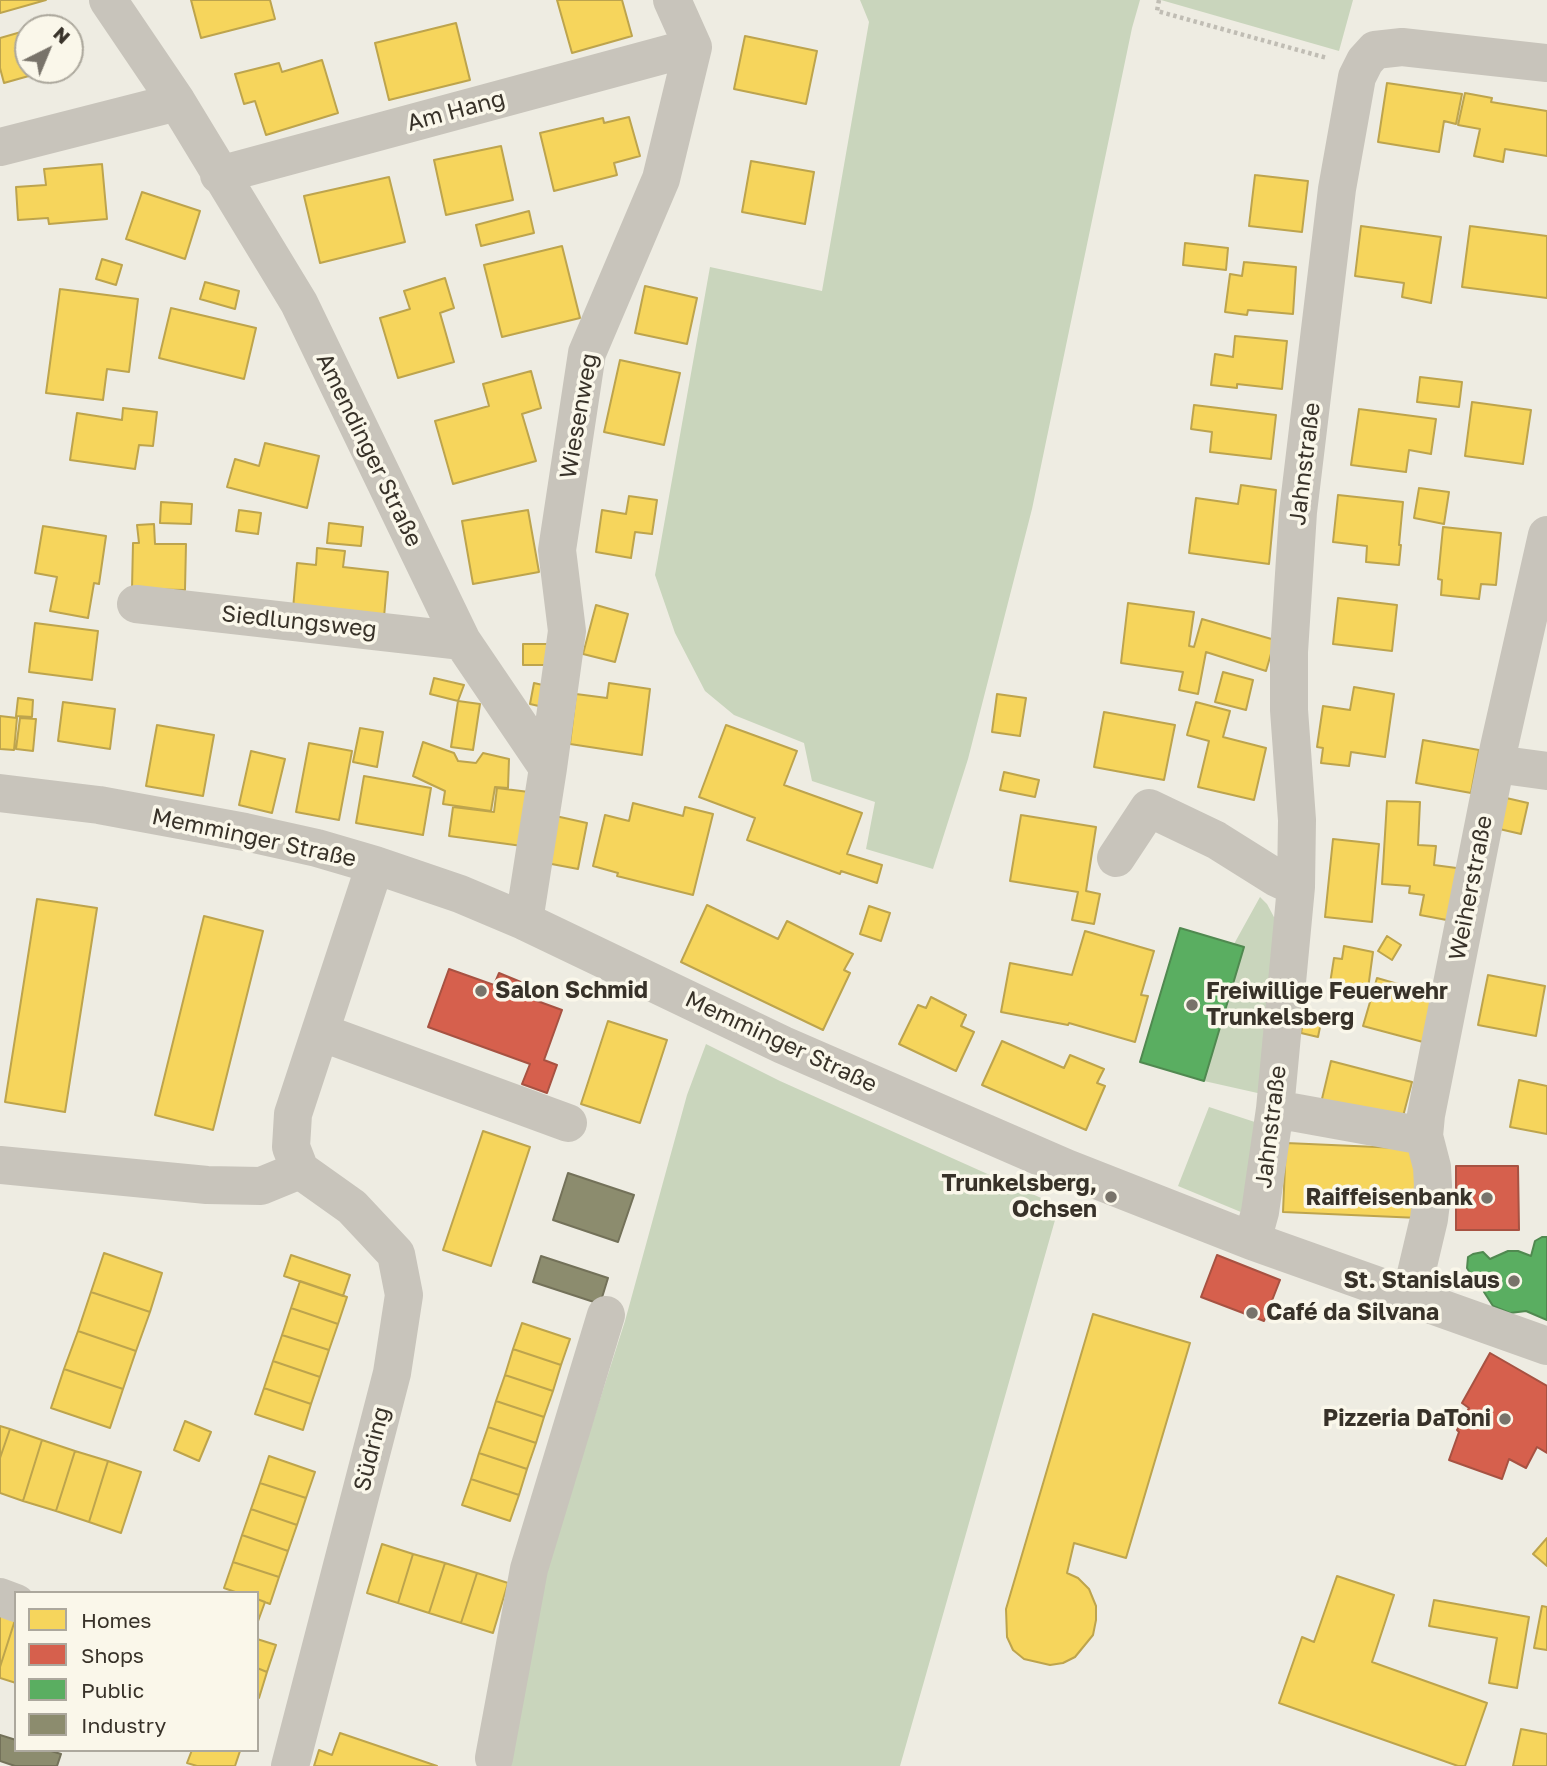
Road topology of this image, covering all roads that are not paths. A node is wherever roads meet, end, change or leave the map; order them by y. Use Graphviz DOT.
graph roads {
  1 [pos="108,0"];
  2 [pos="672,0"];
  3 [pos="693,47"];
  4 [pos="1547,63"];
  5 [pos="177,102"];
  6 [pos="0,148"];
  7 [pos="219,175"];
  8 [pos="1547,535"];
  9 [pos="136,604"];
  10 [pos="462,640"];
  11 [pos="1496,764"];
  12 [pos="548,768"];
  13 [pos="1547,771"];
  14 [pos="0,793"];
  15 [pos="1116,858"];
  16 [pos="374,865"];
  17 [pos="1296,887"];
  18 [pos="524,921"];
  19 [pos="320,1032"];
  20 [pos="1275,1109"];
  21 [pos="568,1123"];
  22 [pos="1424,1136"];
  23 [pos="0,1165"];
  24 [pos="300,1170"];
  25 [pos="1252,1241"];
  26 [pos="1410,1299"];
  27 [pos="606,1315"];
  28 [pos="1547,1346"];
  29 [pos="494,1758"];
  30 [pos="290,1766"];
  1 -- 5 [label="street, Amendinger Straße"];
  2 -- 3 [label="street"];
  3 -- 7 [label="street, Am Hang"];
  3 -- 12 [label="street, Wiesenweg"];
  4 -- 17 [label="street, Jahnstraße"];
  5 -- 6 [label="street"];
  5 -- 7 [label="street, Amendinger Straße"];
  7 -- 10 [label="street, Amendinger Straße"];
  8 -- 11 [label="street, Weiherstraße"];
  9 -- 10 [label="street, Siedlungsweg"];
  10 -- 12 [label="street, Amendinger Straße"];
  11 -- 13 [label="street"];
  11 -- 22 [label="street, Weiherstraße"];
  12 -- 18 [label="street"];
  14 -- 16 [label="street, Memminger Straße"];
  15 -- 17 [label="street"];
  16 -- 18 [label="street, Memminger Straße"];
  16 -- 19 [label="street"];
  17 -- 20 [label="street, Jahnstraße"];
  18 -- 25 [label="street, Memminger Straße"];
  19 -- 21 [label="street"];
  19 -- 24 [label="street"];
  20 -- 22 [label="street"];
  20 -- 25 [label="street, Jahnstraße"];
  22 -- 26 [label="street, Weiherstraße"];
  23 -- 24 [label="street"];
  24 -- 30 [label="street, Südring"];
  25 -- 26 [label="street, Memminger Straße"];
  26 -- 28 [label="street, Memminger Straße"];
  27 -- 29 [label="street"];
}
